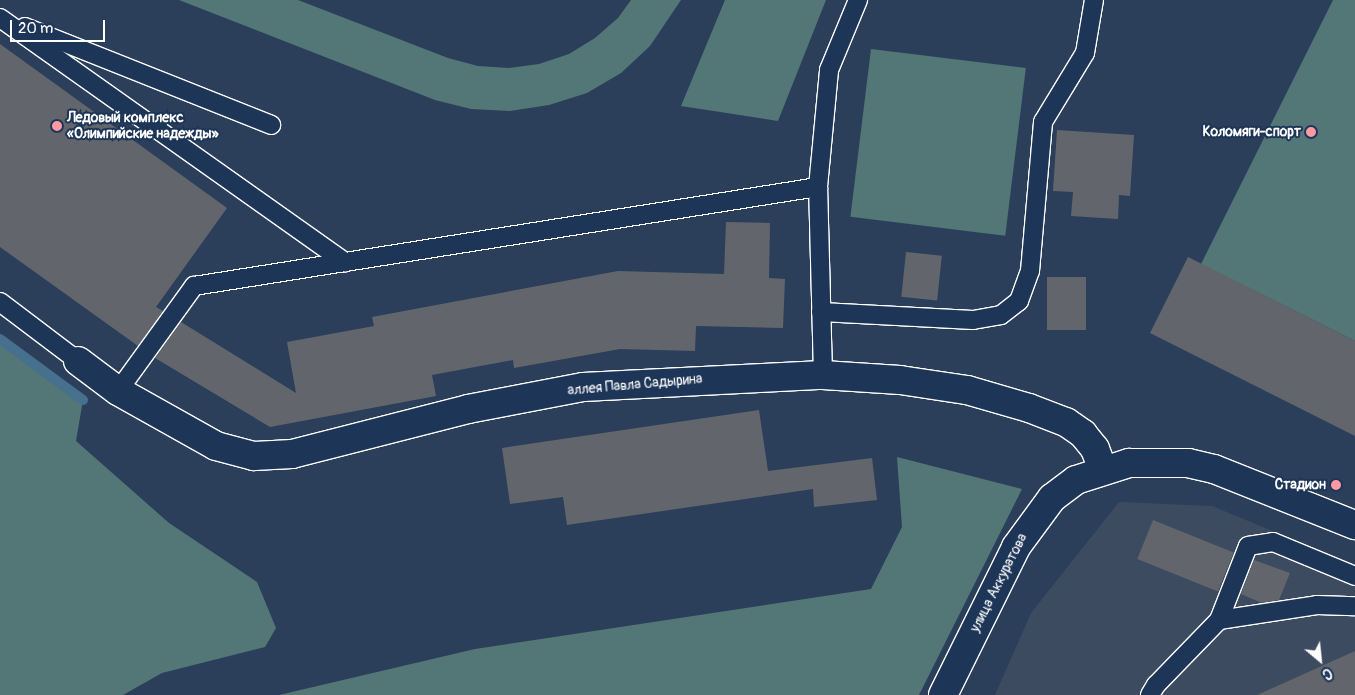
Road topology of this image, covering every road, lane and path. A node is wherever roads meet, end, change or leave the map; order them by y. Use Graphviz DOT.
graph roads {
  1 [pos="858,0"];
  2 [pos="1094,0"];
  3 [pos="0,18"];
  4 [pos="271,125"];
  5 [pos="818,187"];
  6 [pos="345,262"];
  7 [pos="0,302"];
  8 [pos="821,312"];
  9 [pos="78,361"];
  10 [pos="823,375"];
  11 [pos="118,391"];
  12 [pos="1103,470"];
  13 [pos="1355,525"];
  14 [pos="1355,576"];
  15 [pos="1355,606"];
  16 [pos="1219,620"];
  17 [pos="943,695"];
  18 [pos="1150,695"];
  1 -- 5 [label="lane"];
  2 -- 8 [label="lane"];
  3 -- 4 [label="lane"];
  3 -- 6 [label="lane"];
  5 -- 6 [label="lane"];
  5 -- 8 [label="lane"];
  6 -- 11 [label="lane"];
  7 -- 9 [label="lane"];
  8 -- 10 [label="lane"];
  9 -- 11 [label="street, аллея Павла Садырина"];
  10 -- 11 [label="street, аллея Павла Садырина"];
  10 -- 12 [label="street, аллея Павла Садырина"];
  12 -- 13 [label="street, улица Аккуратова"];
  12 -- 17 [label="street, улица Аккуратова"];
  14 -- 16 [label="lane"];
  15 -- 16 [label="lane"];
  16 -- 18 [label="lane"];
}
